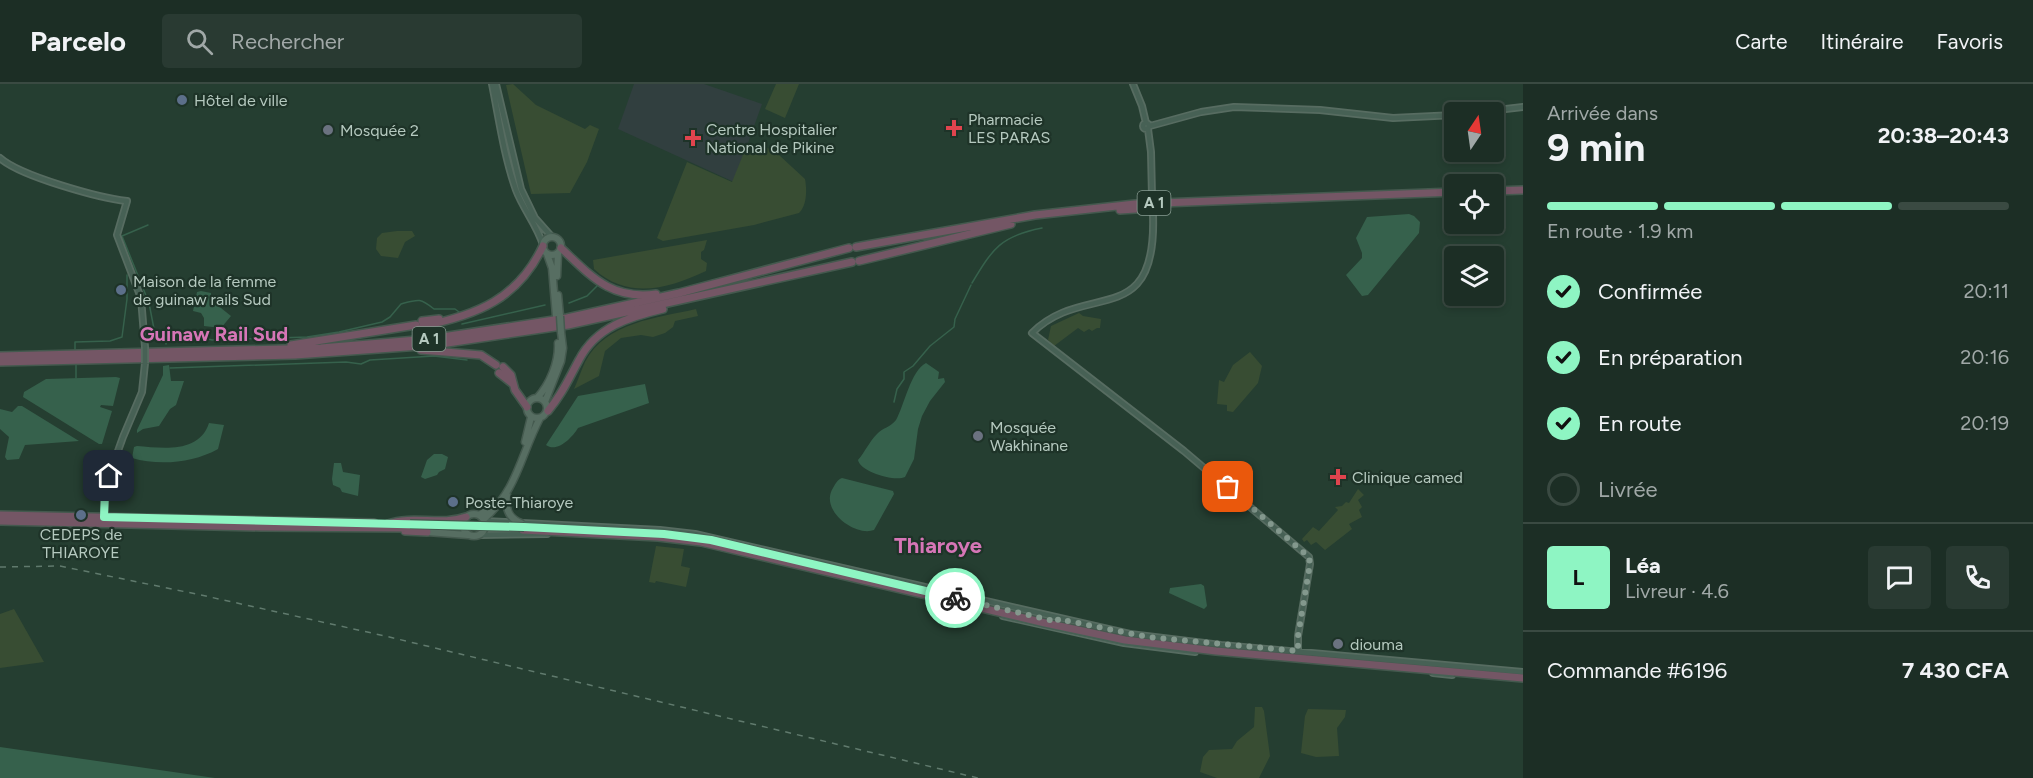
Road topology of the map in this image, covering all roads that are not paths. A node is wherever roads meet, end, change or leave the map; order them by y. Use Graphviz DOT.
graph roads {
  1 [pos="494,84"];
  2 [pos="1133,84"];
  3 [pos="1523,107"];
  4 [pos="1504,109"];
  5 [pos="1444,116"];
  6 [pos="1148,126"];
  7 [pos="0,158"];
  8 [pos="1523,192"];
  9 [pos="1504,193"];
  10 [pos="1444,194"];
  11 [pos="1444,194"];
  12 [pos="523,202"];
  13 [pos="551,237"];
  14 [pos="543,245"];
  15 [pos="560,251"];
  16 [pos="547,254"];
  17 [pos="679,292"];
  18 [pos="679,301"];
  19 [pos="558,316"];
  20 [pos="559,333"];
  21 [pos="401,349"];
  22 [pos="249,350"];
  23 [pos="0,356"];
  24 [pos="0,362"];
  25 [pos="537,398"];
  26 [pos="545,402"];
  27 [pos="527,407"];
  28 [pos="548,411"];
  29 [pos="531,417"];
  30 [pos="540,418"];
  31 [pos="508,492"];
  32 [pos="0,515"];
  33 [pos="104,517"];
  34 [pos="466,517"];
  35 [pos="482,518"];
  36 [pos="0,521"];
  37 [pos="388,525"];
  38 [pos="523,527"];
  39 [pos="427,532"];
  40 [pos="468,535"];
  41 [pos="480,535"];
  42 [pos="1124,642"];
  43 [pos="1297,656"];
  44 [pos="1523,676"];
  1 -- 12 [label="street"];
  2 -- 6 [label="street"];
  3 -- 4 [label="street"];
  5 -- 6 [label="street"];
  6 -- 43 [label="street, bridge"];
  7 -- 33 [label="street, bridge"];
  8 -- 9 [label="highway"];
  10 -- 17 [label="highway, A 1"];
  11 -- 18 [label="highway, A 1"];
  12 -- 13 [label="street"];
  12 -- 14 [label="street"];
  13 -- 14 [label="main road"];
  13 -- 15 [label="main road"];
  14 -- 16 [label="main road"];
  14 -- 22 [label="highway"];
  15 -- 16 [label="main road"];
  15 -- 17 [label="highway"];
  15 -- 19 [label="main road"];
  16 -- 19 [label="main road"];
  17 -- 22 [label="highway, A 1"];
  18 -- 21 [label="highway, A 1"];
  18 -- 28 [label="highway"];
  19 -- 20 [label="main road, bridge"];
  20 -- 25 [label="main road"];
  20 -- 26 [label="main road"];
  21 -- 24 [label="highway, A 1"];
  21 -- 27 [label="highway"];
  22 -- 23 [label="highway, A 1"];
  25 -- 26 [label="main road"];
  25 -- 27 [label="main road"];
  26 -- 28 [label="main road"];
  27 -- 29 [label="main road"];
  28 -- 30 [label="main road"];
  29 -- 30 [label="main road"];
  29 -- 35 [label="main road"];
  30 -- 31 [label="main road"];
  31 -- 35 [label="main road"];
  31 -- 38 [label="main road"];
  32 -- 33 [label="highway"];
  33 -- 37 [label="highway"];
  34 -- 35 [label="main road"];
  34 -- 37 [label="highway"];
  34 -- 40 [label="main road"];
  35 -- 38 [label="street"];
  35 -- 41 [label="main road"];
  36 -- 37 [label="highway"];
  37 -- 38 [label="highway, bridge"];
  37 -- 39 [label="highway"];
  38 -- 42 [label="highway"];
  38 -- 43 [label="highway"];
  39 -- 40 [label="main road"];
  40 -- 41 [label="main road"];
  41 -- 42 [label="street"];
  42 -- 43 [label="highway"];
  43 -- 44 [label="highway"];
  43 -- 44 [label="highway"];
}
